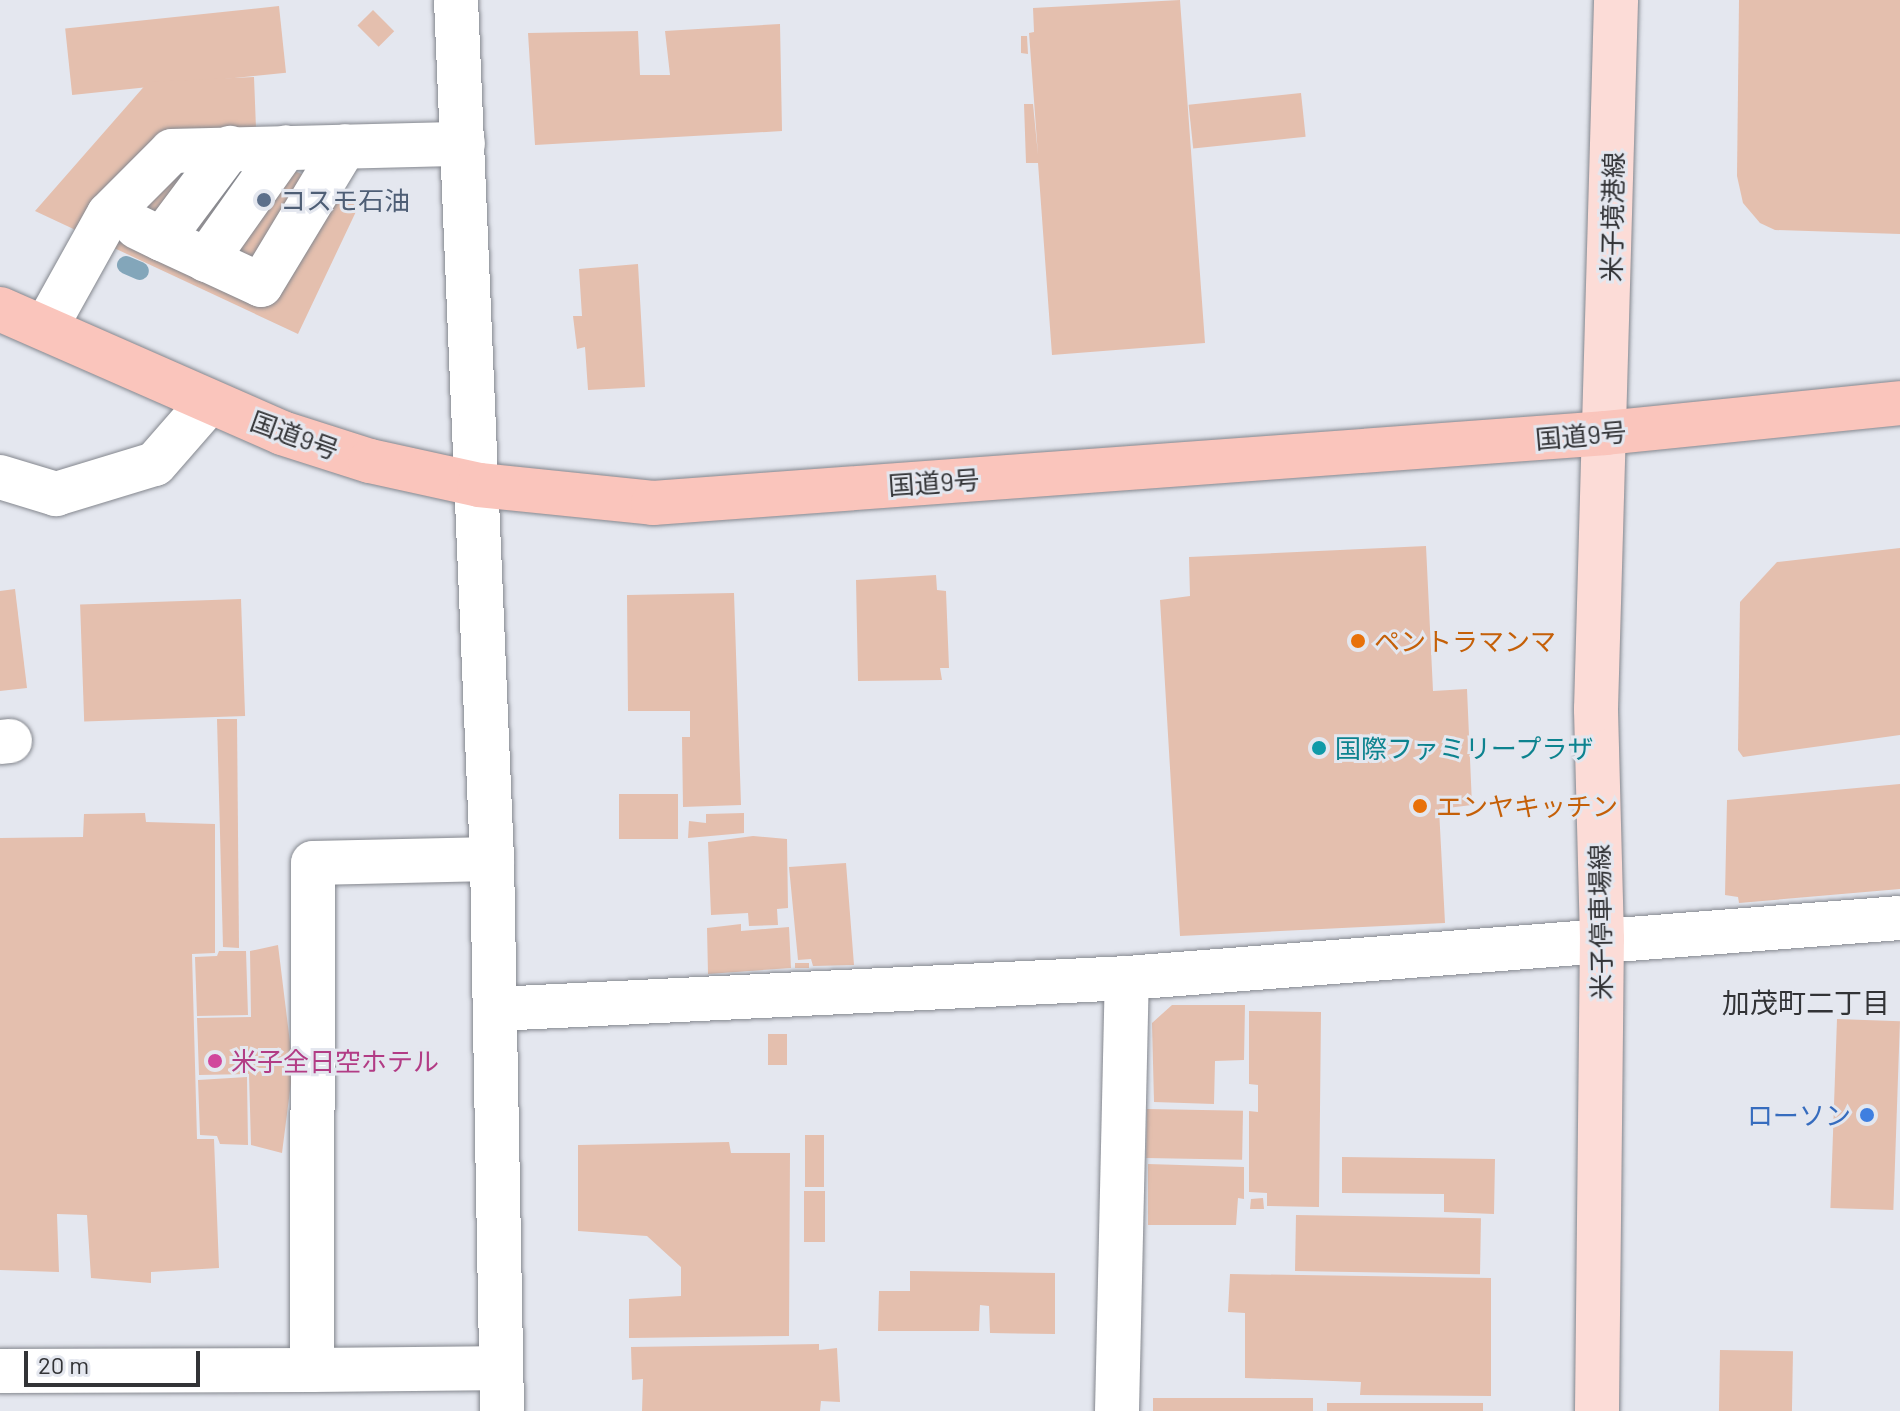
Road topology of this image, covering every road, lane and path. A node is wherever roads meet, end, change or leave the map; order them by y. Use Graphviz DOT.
graph roads {
  1 [pos="456,0"];
  2 [pos="1616,0"];
  3 [pos="463,144"];
  4 [pos="345,146"];
  5 [pos="286,147"];
  6 [pos="230,148"];
  7 [pos="109,214"];
  8 [pos="162,239"];
  9 [pos="206,260"];
  10 [pos="0,309"];
  11 [pos="46,327"];
  12 [pos="209,402"];
  13 [pos="1900,403"];
  14 [pos="1606,433"];
  15 [pos="0,477"];
  16 [pos="479,485"];
  17 [pos="56,494"];
  18 [pos="0,508"];
  19 [pos="492,859"];
  20 [pos="1900,918"];
  21 [pos="1602,939"];
  22 [pos="1127,978"];
  23 [pos="496,1009"];
  24 [pos="500,1368"];
  25 [pos="312,1370"];
  26 [pos="0,1371"];
  27 [pos="502,1411"];
  28 [pos="1117,1411"];
  29 [pos="1597,1411"];
  1 -- 3 [label="street"];
  2 -- 14 [label="main road, 米子境港線"];
  3 -- 4 [label="street"];
  3 -- 16 [label="street"];
  4 -- 5 [label="street"];
  4 -- 9 [label="street"];
  5 -- 6 [label="street"];
  5 -- 9 [label="street"];
  6 -- 7 [label="street"];
  6 -- 8 [label="street"];
  7 -- 8 [label="street"];
  7 -- 11 [label="street"];
  8 -- 9 [label="street"];
  10 -- 11 [label="highway, 国道9号"];
  11 -- 12 [label="highway, 国道9号"];
  12 -- 16 [label="highway, 国道9号"];
  12 -- 17 [label="street"];
  13 -- 14 [label="highway, 国道9号"];
  14 -- 16 [label="highway, 国道9号"];
  14 -- 21 [label="main road, 米子停車場線"];
  15 -- 17 [label="street"];
  16 -- 19 [label="street"];
  17 -- 18 [label="street"];
  19 -- 23 [label="street"];
  19 -- 25 [label="street"];
  20 -- 21 [label="street"];
  21 -- 22 [label="street"];
  21 -- 29 [label="main road, 米子停車場線"];
  22 -- 23 [label="street"];
  22 -- 28 [label="street"];
  23 -- 24 [label="street"];
  24 -- 25 [label="street"];
  24 -- 27 [label="street"];
  25 -- 26 [label="street"];
}
